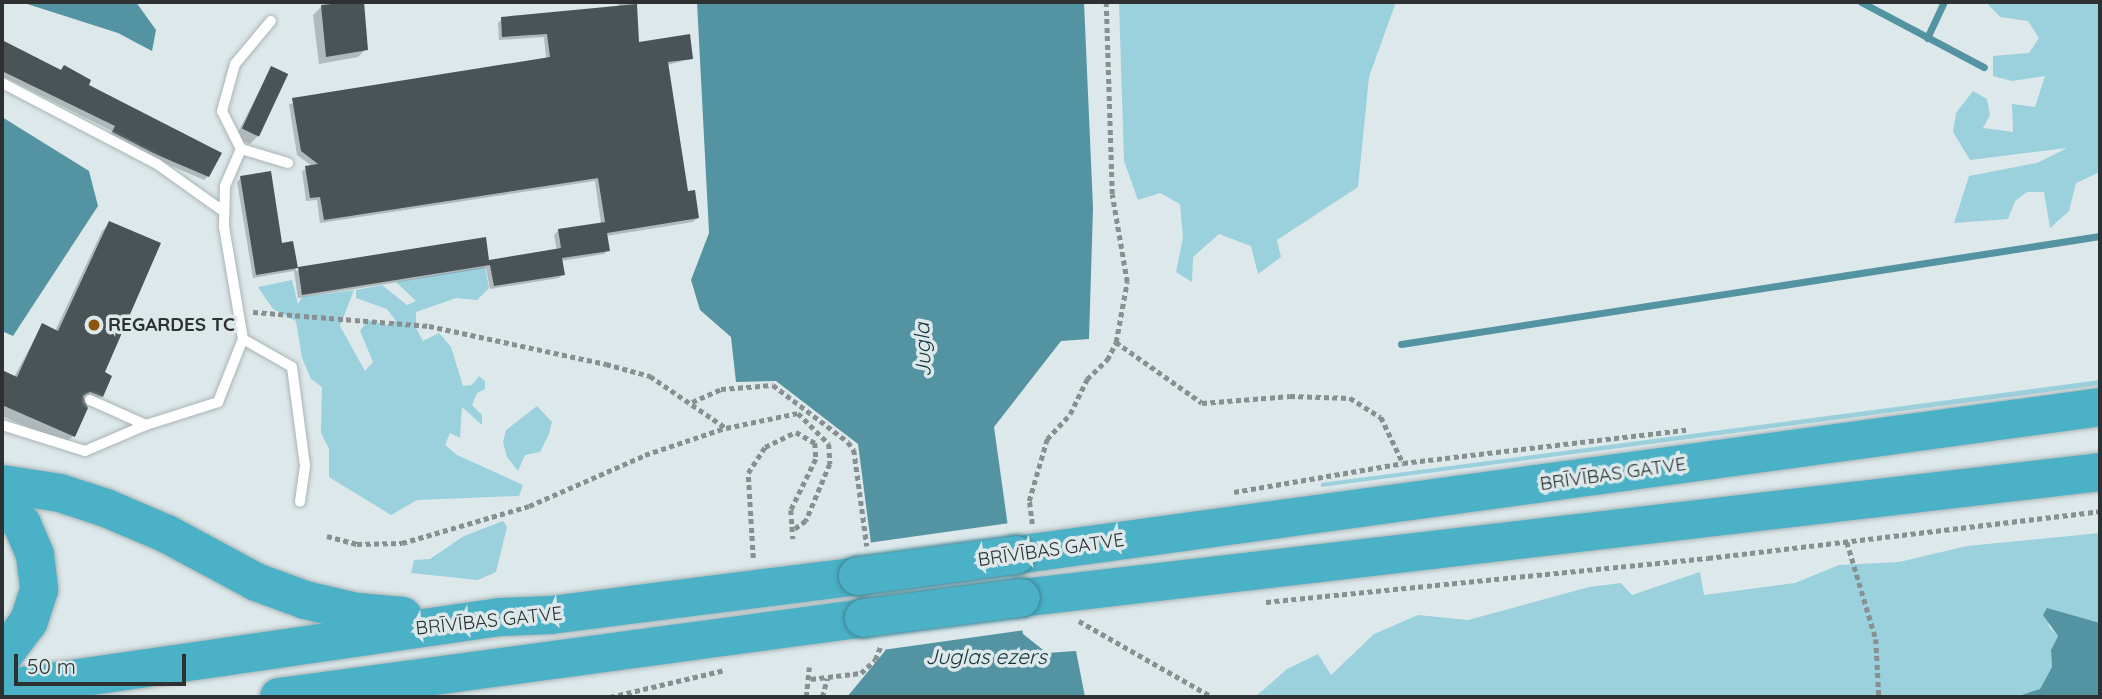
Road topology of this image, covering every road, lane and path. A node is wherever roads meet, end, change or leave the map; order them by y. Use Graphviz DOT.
graph roads {
  1 [pos="1106,2"];
  2 [pos="271,21"];
  3 [pos="2,83"];
  4 [pos="241,149"];
  5 [pos="288,163"];
  6 [pos="223,211"];
  7 [pos="240,312"];
  8 [pos="243,339"];
  9 [pos="1116,342"];
  10 [pos="90,400"];
  11 [pos="692,402"];
  12 [pos="2100,407"];
  13 [pos="818,419"];
  14 [pos="2,425"];
  15 [pos="146,425"];
  16 [pos="815,426"];
  17 [pos="726,428"];
  18 [pos="1403,463"];
  19 [pos="2100,472"];
  20 [pos="2,484"];
  21 [pos="300,502"];
  22 [pos="2,504"];
  23 [pos="2100,512"];
  24 [pos="792,531"];
  25 [pos="327,536"];
  26 [pos="793,539"];
  27 [pos="1024,541"];
  28 [pos="1847,542"];
  29 [pos="753,558"];
  30 [pos="864,568"];
  31 [pos="1259,602"];
  32 [pos="1083,614"];
  33 [pos="500,617"];
  34 [pos="871,624"];
  35 [pos="2,657"];
  36 [pos="809,667"];
  37 [pos="811,678"];
  38 [pos="827,679"];
  39 [pos="2,689"];
  40 [pos="279,697"];
  41 [pos="806,697"];
  42 [pos="822,697"];
  43 [pos="1212,697"];
  44 [pos="1879,697"];
  1 -- 9 [label="path"];
  2 -- 4 [label="lane"];
  3 -- 6 [label="lane"];
  4 -- 5 [label="lane"];
  4 -- 6 [label="lane"];
  6 -- 7 [label="lane"];
  7 -- 8 [label="lane"];
  7 -- 11 [label="path"];
  8 -- 15 [label="lane"];
  8 -- 21 [label="lane"];
  9 -- 18 [label="path"];
  9 -- 27 [label="path"];
  10 -- 15 [label="lane"];
  11 -- 13 [label="path"];
  11 -- 17 [label="path"];
  12 -- 27 [label="highway, BRĪVĪBAS GATVE"];
  13 -- 16 [label="path"];
  13 -- 30 [label="path"];
  14 -- 15 [label="lane"];
  16 -- 17 [label="path"];
  16 -- 24 [label="path"];
  17 -- 25 [label="path"];
  19 -- 34 [label="highway, bridge"];
  20 -- 33 [label="highway"];
  22 -- 35 [label="highway"];
  23 -- 28 [label="path"];
  24 -- 26 [label="path"];
  24 -- 29 [label="path"];
  27 -- 30 [label="highway, BRĪVĪBAS GATVE, bridge"];
  28 -- 31 [label="path"];
  28 -- 44 [label="path"];
  30 -- 33 [label="highway, BRĪVĪBAS GATVE"];
  32 -- 43 [label="path"];
  33 -- 39 [label="highway, BRĪVĪBAS GATVE"];
  34 -- 38 [label="path"];
  34 -- 40 [label="highway"];
  36 -- 37 [label="path"];
  37 -- 38 [label="path"];
  37 -- 41 [label="path"];
  38 -- 42 [label="path"];
}
